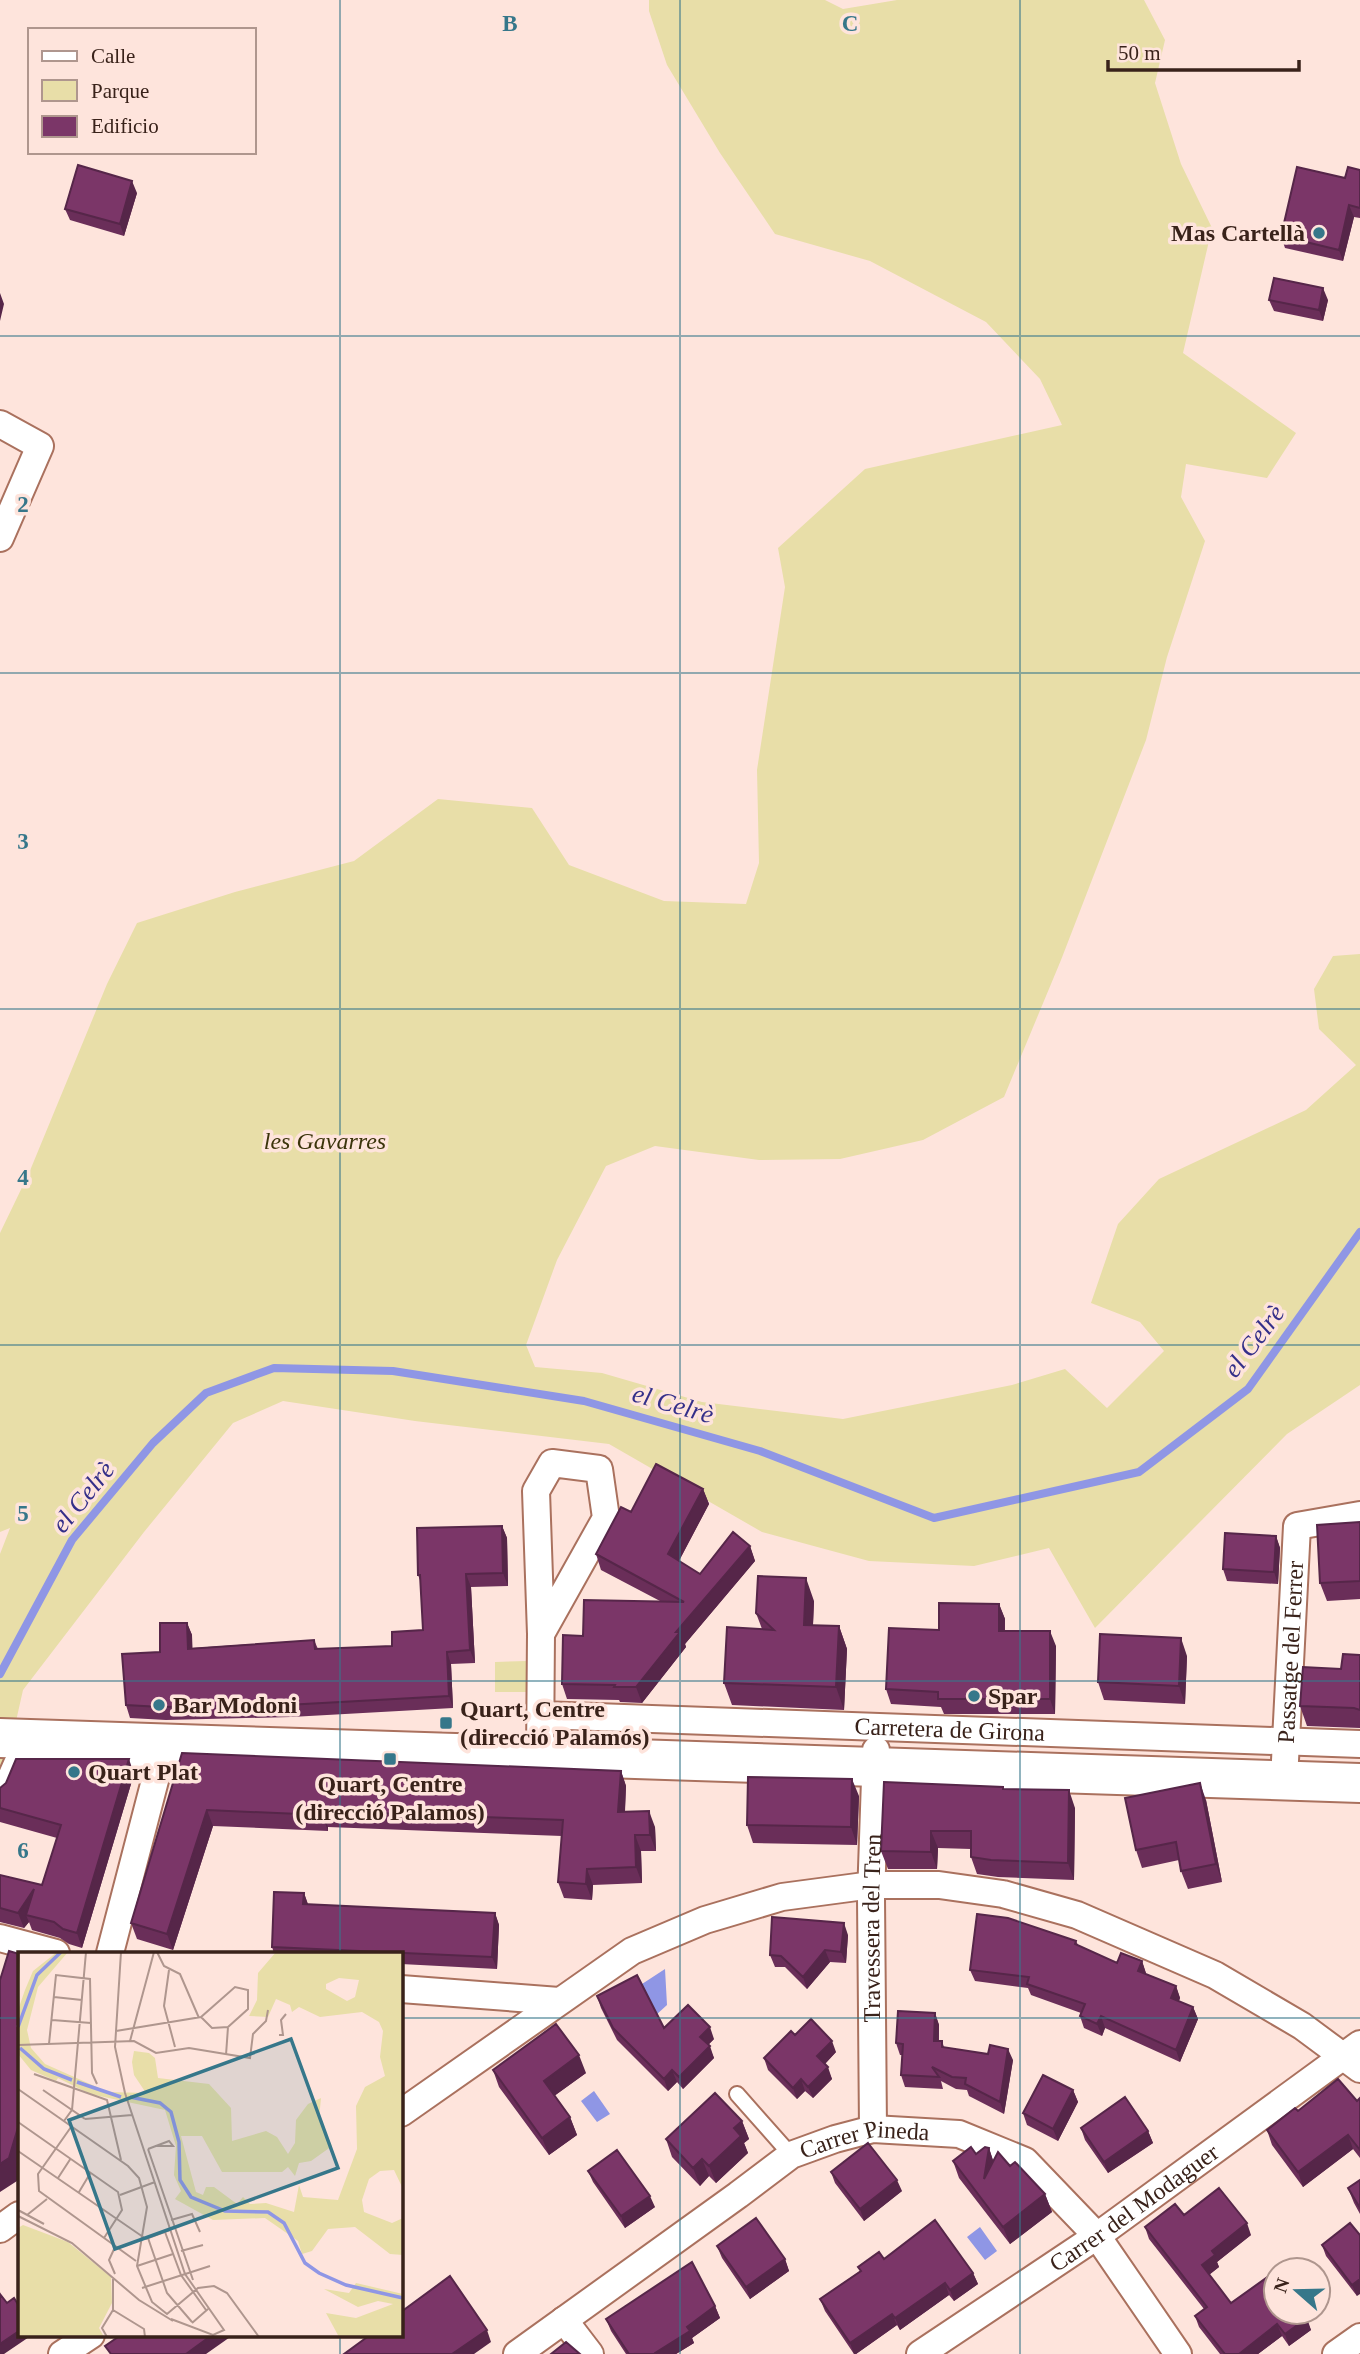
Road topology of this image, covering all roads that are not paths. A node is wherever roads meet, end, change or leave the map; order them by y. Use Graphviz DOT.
graph roads {
  1 [pos="0,424"];
  2 [pos="0,538"];
  3 [pos="1360,1515"];
  4 [pos="541,1634"];
  5 [pos="540,1715"];
  6 [pos="877,1727"];
  7 [pos="0,1738"];
  8 [pos="1286,1741"];
  9 [pos="1360,1744"];
  10 [pos="163,1752"];
  11 [pos="540,1757"];
  12 [pos="54,1762"];
  13 [pos="81,1762"];
  14 [pos="876,1767"];
  15 [pos="1284,1780"];
  16 [pos="1360,1783"];
  17 [pos="0,1794"];
  18 [pos="872,1885"];
  19 [pos="0,1938"];
  20 [pos="52,1952"];
  21 [pos="110,1952"];
  22 [pos="402,1989"];
  23 [pos="559,2001"];
  24 [pos="1354,2056"];
  25 [pos="737,2094"];
  26 [pos="402,2112"];
  27 [pos="873,2129"];
  28 [pos="791,2155"];
  29 [pos="18,2216"];
  30 [pos="0,2229"];
  31 [pos="1097,2236"];
  32 [pos="564,2320"];
  33 [pos="517,2354"];
  34 [pos="590,2354"];
  35 [pos="920,2354"];
  36 [pos="1178,2354"];
  1 -- 2 [label="street"];
  3 -- 8 [label="street, Passatge del Ferrer"];
  4 -- 4 [label="street"];
  4 -- 5 [label="street"];
  5 -- 6 [label="street, Carretera de Girona"];
  5 -- 11 [label="street"];
  6 -- 8 [label="street, Carretera de Girona"];
  6 -- 14 [label="street, Travessera del Tren"];
  7 -- 10 [label="main road"];
  8 -- 9 [label="street, Carretera de Girona"];
  8 -- 15 [label="street, Passatge del Ferrer"];
  10 -- 11 [label="main road"];
  10 -- 13 [label="street"];
  10 -- 21 [label="street"];
  11 -- 14 [label="main road"];
  12 -- 17 [label="street"];
  14 -- 15 [label="main road"];
  14 -- 18 [label="street, Travessera del Tren"];
  15 -- 16 [label="main road"];
  18 -- 23 [label="street"];
  18 -- 24 [label="street"];
  18 -- 27 [label="street, Travessera del Tren"];
  19 -- 20 [label="street"];
  22 -- 23 [label="street"];
  23 -- 26 [label="street"];
  24 -- 31 [label="street, Carrer del Modaguer"];
  25 -- 28 [label="lane"];
  27 -- 28 [label="street, Carrer Pineda"];
  27 -- 31 [label="street, Carrer Pineda"];
  28 -- 32 [label="street, Carrer Pineda"];
  29 -- 30 [label="street"];
  31 -- 35 [label="street, Carrer del Modaguer"];
  31 -- 36 [label="street, Carrer Pineda"];
  32 -- 33 [label="street, Carrer Pineda"];
  32 -- 34 [label="street"];
}
